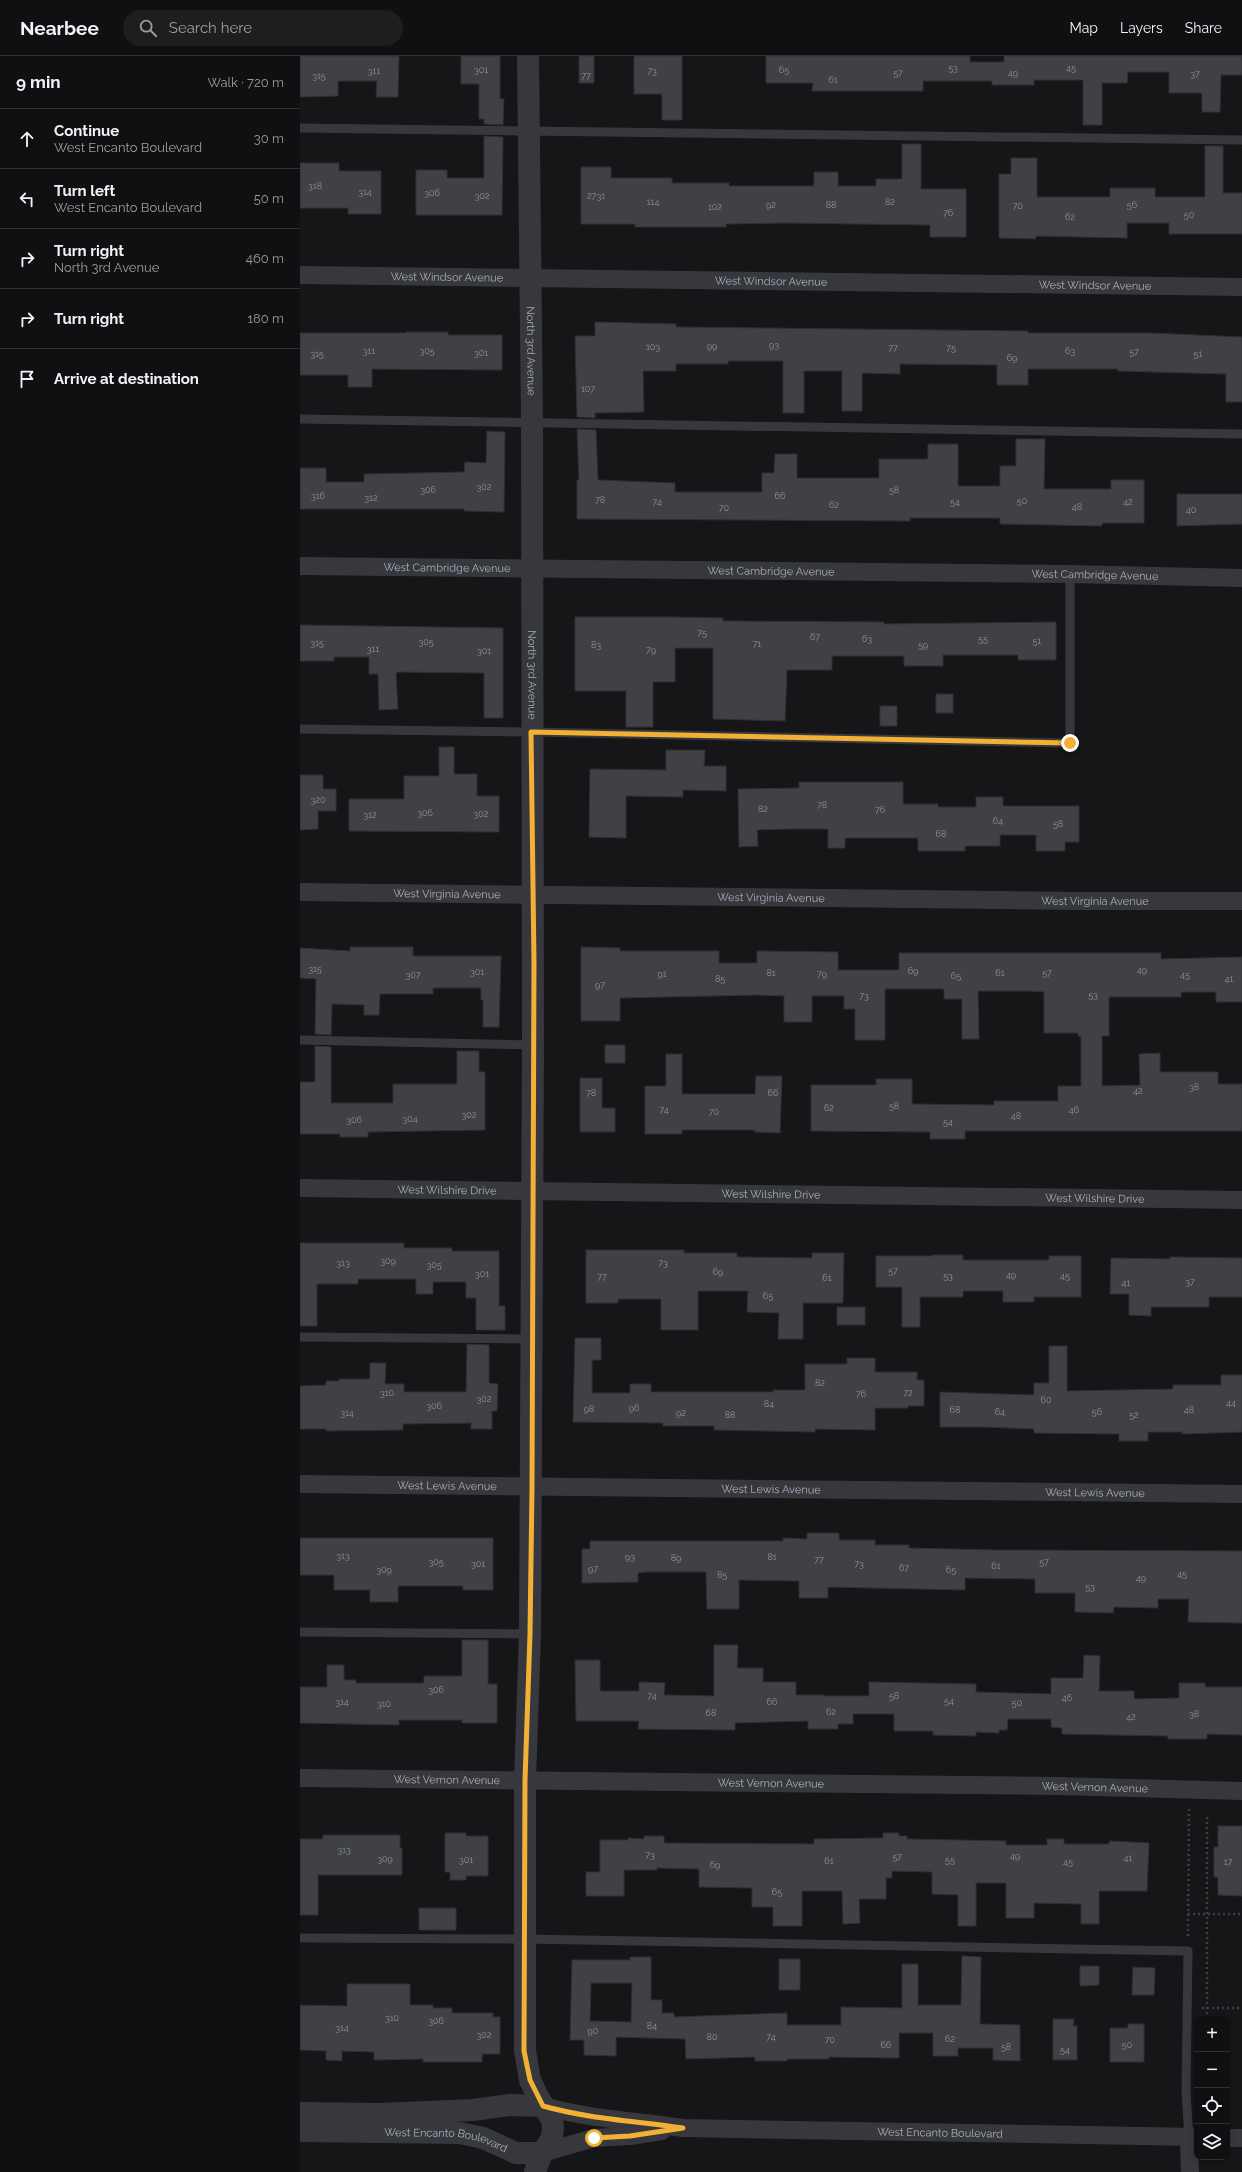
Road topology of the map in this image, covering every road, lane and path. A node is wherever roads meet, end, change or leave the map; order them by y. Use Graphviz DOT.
graph roads {
  1 [pos="528,56"];
  2 [pos="300,128"];
  3 [pos="528,131"];
  4 [pos="1242,140"];
  5 [pos="300,275"];
  6 [pos="530,277"];
  7 [pos="1242,287"];
  8 [pos="300,419"];
  9 [pos="532,422"];
  10 [pos="1242,434"];
  11 [pos="300,566"];
  12 [pos="532,568"];
  13 [pos="1070,574"];
  14 [pos="1242,578"];
  15 [pos="300,729"];
  16 [pos="531,732"];
  17 [pos="300,892"];
  18 [pos="533,894"];
  19 [pos="1242,901"];
  20 [pos="300,1040"];
  21 [pos="534,1045"];
  22 [pos="300,1188"];
  23 [pos="533,1191"];
  24 [pos="1242,1200"];
  25 [pos="300,1337"];
  26 [pos="531,1339"];
  27 [pos="300,1484"];
  28 [pos="532,1488"];
  29 [pos="1242,1494"];
  30 [pos="300,1632"];
  31 [pos="530,1634"];
  32 [pos="300,1778"];
  33 [pos="525,1780"];
  34 [pos="1189,1790"];
  35 [pos="1242,1791"];
  36 [pos="1207,1815"];
  37 [pos="1188,1914"];
  38 [pos="1208,1914"];
  39 [pos="1242,1914"];
  40 [pos="300,1938"];
  41 [pos="525,1939"];
  42 [pos="1188,1951"];
  43 [pos="1187,2008"];
  44 [pos="1207,2008"];
  45 [pos="1242,2008"];
  46 [pos="1207,2016"];
  47 [pos="543,2106"];
  48 [pos="300,2113"];
  49 [pos="683,2128"];
  50 [pos="300,2131"];
  51 [pos="1193,2137"];
  52 [pos="1230,2138"];
  53 [pos="1242,2138"];
  54 [pos="539,2162"];
  55 [pos="1190,2172"];
  1 -- 3 [label="street, North 3rd Avenue"];
  2 -- 3 [label="lane"];
  3 -- 4 [label="lane"];
  3 -- 6 [label="street, North 3rd Avenue"];
  5 -- 6 [label="street, West Windsor Avenue"];
  6 -- 7 [label="street, West Windsor Avenue"];
  6 -- 9 [label="street, North 3rd Avenue"];
  8 -- 9 [label="lane"];
  9 -- 10 [label="lane"];
  9 -- 12 [label="street, North 3rd Avenue"];
  11 -- 12 [label="street, West Cambridge Avenue"];
  12 -- 13 [label="street, West Cambridge Avenue"];
  12 -- 16 [label="street, North 3rd Avenue"];
  13 -- 14 [label="street, West Cambridge Avenue"];
  13 -- 16 [label="lane"];
  15 -- 16 [label="lane"];
  16 -- 18 [label="street, North 3rd Avenue"];
  17 -- 18 [label="street, West Virginia Avenue"];
  18 -- 19 [label="street, West Virginia Avenue"];
  18 -- 21 [label="street, North 3rd Avenue"];
  20 -- 21 [label="lane"];
  21 -- 23 [label="street, North 3rd Avenue"];
  22 -- 23 [label="street, West Wilshire Drive"];
  23 -- 24 [label="street, West Wilshire Drive"];
  23 -- 26 [label="street, North 3rd Avenue"];
  25 -- 26 [label="lane"];
  26 -- 28 [label="street, North 3rd Avenue"];
  27 -- 28 [label="street, West Lewis Avenue"];
  28 -- 29 [label="street, West Lewis Avenue"];
  28 -- 31 [label="street, North 3rd Avenue"];
  30 -- 31 [label="lane"];
  31 -- 33 [label="street, North 3rd Avenue"];
  32 -- 33 [label="street, West Vernon Avenue"];
  33 -- 34 [label="street, West Vernon Avenue"];
  33 -- 41 [label="street, North 3rd Avenue"];
  34 -- 35 [label="street, West Vernon Avenue"];
  34 -- 37 [label="path"];
  36 -- 38 [label="path"];
  37 -- 38 [label="path"];
  37 -- 42 [label="path"];
  38 -- 39 [label="path"];
  38 -- 44 [label="path"];
  40 -- 41 [label="lane"];
  41 -- 42 [label="lane"];
  41 -- 47 [label="street, North 3rd Avenue"];
  42 -- 43 [label="lane"];
  43 -- 44 [label="path"];
  43 -- 51 [label="lane"];
  44 -- 45 [label="path"];
  44 -- 46 [label="path"];
  47 -- 48 [label="street, West Encanto Boulevard"];
  47 -- 49 [label="street, West Encanto Boulevard"];
  47 -- 54 [label="street, North 3rd Avenue"];
  49 -- 51 [label="street, West Encanto Boulevard"];
  49 -- 54 [label="street, West Encanto Boulevard"];
  50 -- 54 [label="street, West Encanto Boulevard"];
  51 -- 55 [label="street"];
  52 -- 53 [label="street"];
}
